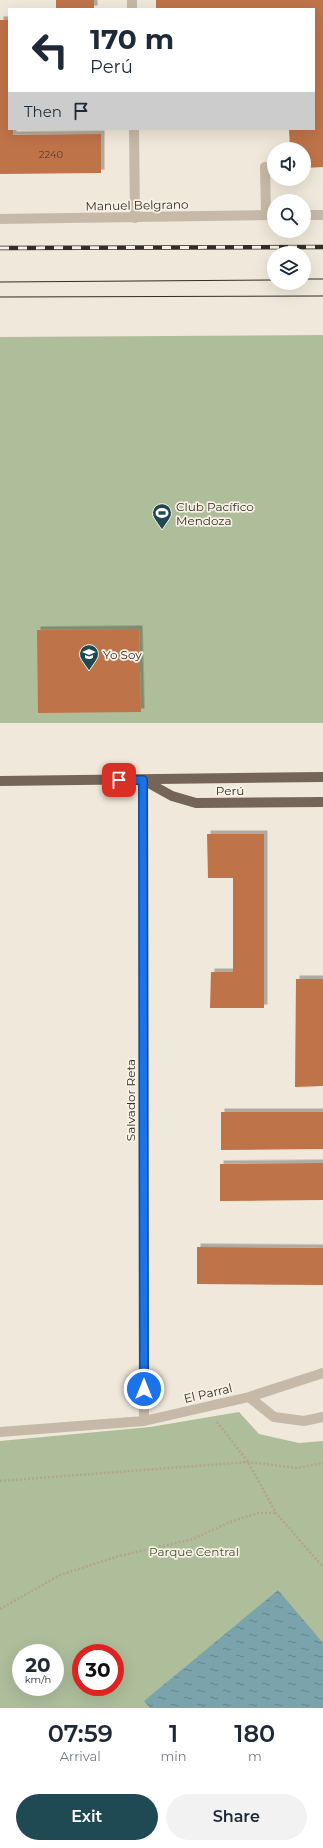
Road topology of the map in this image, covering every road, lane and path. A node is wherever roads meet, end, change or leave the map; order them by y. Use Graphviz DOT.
graph roads {
  1 [pos="134,130"];
  2 [pos="265,167"];
  3 [pos="268,194"];
  4 [pos="323,214"];
  5 [pos="267,215"];
  6 [pos="311,215"];
  7 [pos="135,218"];
  8 [pos="0,219"];
  9 [pos="323,777"];
  10 [pos="143,780"];
  11 [pos="0,781"];
  12 [pos="323,802"];
  13 [pos="323,1373"];
  14 [pos="249,1397"];
  15 [pos="206,1408"];
  16 [pos="323,1417"];
  17 [pos="144,1421"];
  18 [pos="0,1432"];
  19 [pos="248,1462"];
  20 [pos="323,1463"];
  21 [pos="0,1481"];
  22 [pos="276,1513"];
  23 [pos="323,1567"];
  24 [pos="0,1609"];
  1 -- 7 [label="street"];
  2 -- 3 [label="street"];
  4 -- 6 [label="street"];
  5 -- 7 [label="street, Manuel Belgrano"];
  7 -- 8 [label="street, Manuel Belgrano"];
  9 -- 10 [label="main road, Perú"];
  10 -- 11 [label="main road, Perú"];
  10 -- 12 [label="main road, Perú"];
  10 -- 17 [label="street, Salvador Reta"];
  13 -- 14 [label="street, El Parral"];
  14 -- 15 [label="street, El Parral"];
  14 -- 16 [label="street"];
  15 -- 17 [label="street, El Parral"];
  15 -- 19 [label="path"];
  17 -- 18 [label="street, El Parral"];
  19 -- 20 [label="path"];
  19 -- 21 [label="path"];
  19 -- 22 [label="path"];
  22 -- 23 [label="path"];
  22 -- 24 [label="path"];
}
